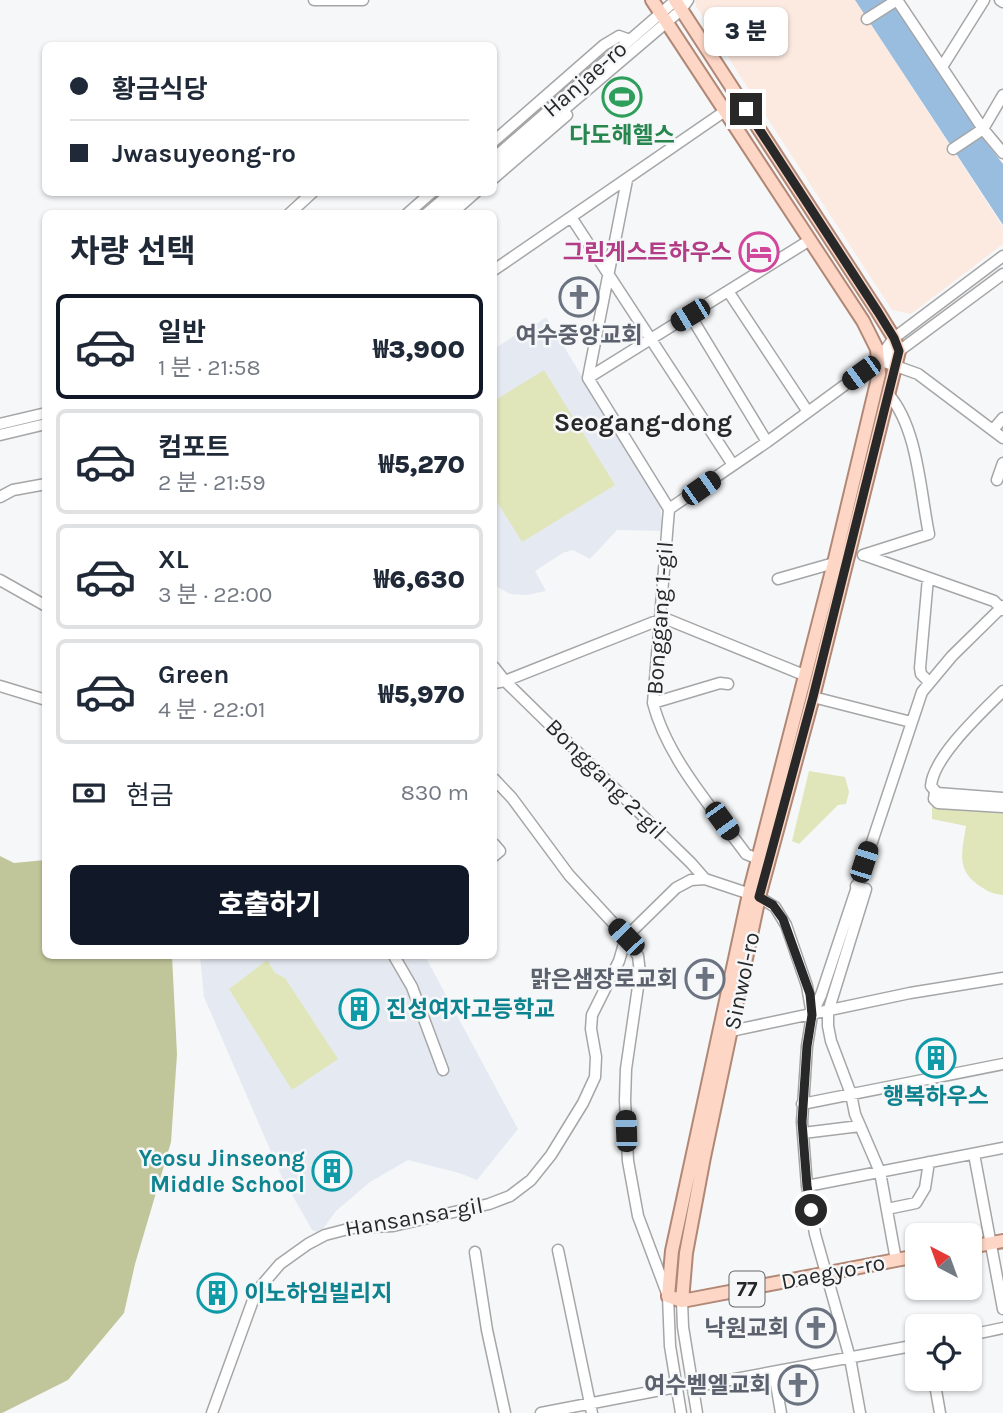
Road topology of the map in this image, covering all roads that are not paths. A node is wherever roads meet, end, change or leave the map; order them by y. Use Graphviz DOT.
graph roads {
  1 [pos="314,0"];
  2 [pos="363,0"];
  3 [pos="652,0"];
  4 [pos="897,0"];
  5 [pos="984,0"];
  6 [pos="679,2"];
  7 [pos="664,18"];
  8 [pos="867,19"];
  9 [pos="630,40"];
  10 [pos="942,67"];
  11 [pos="726,78"];
  12 [pos="711,89"];
  13 [pos="1003,95"];
  14 [pos="573,103"];
  15 [pos="725,111"];
  16 [pos="983,130"];
  17 [pos="497,138"];
  18 [pos="953,149"];
  19 [pos="1003,153"];
  20 [pos="497,155"];
  21 [pos="497,166"];
  22 [pos="497,176"];
  23 [pos="626,180"];
  24 [pos="309,196"];
  25 [pos="427,196"];
  26 [pos="447,196"];
  27 [pos="460,196"];
  28 [pos="471,196"];
  29 [pos="293,210"];
  30 [pos="412,210"];
  31 [pos="431,210"];
  32 [pos="445,210"];
  33 [pos="456,210"];
  34 [pos="571,217"];
  35 [pos="810,240"];
  36 [pos="1003,256"];
  37 [pos="497,268"];
  38 [pos="608,274"];
  39 [pos="1003,274"];
  40 [pos="728,291"];
  41 [pos="690,315"];
  42 [pos="894,338"];
  43 [pos="650,339"];
  44 [pos="899,351"];
  45 [pos="879,360"];
  46 [pos="897,366"];
  47 [pos="588,378"];
  48 [pos="889,396"];
  49 [pos="808,412"];
  50 [pos="42,414"];
  51 [pos="1003,418"];
  52 [pos="0,424"];
  53 [pos="42,425"];
  54 [pos="993,430"];
  55 [pos="0,435"];
  56 [pos="1003,438"];
  57 [pos="766,442"];
  58 [pos="1003,463"];
  59 [pos="733,465"];
  60 [pos="997,480"];
  61 [pos="42,485"];
  62 [pos="0,488"];
  63 [pos="13,490"];
  64 [pos="0,497"];
  65 [pos="668,509"];
  66 [pos="856,552"];
  67 [pos="834,563"];
  68 [pos="928,578"];
  69 [pos="778,579"];
  70 [pos="0,580"];
  71 [pos="42,604"];
  72 [pos="1002,608"];
  73 [pos="660,620"];
  74 [pos="804,675"];
  75 [pos="928,681"];
  76 [pos="499,682"];
  77 [pos="728,684"];
  78 [pos="0,686"];
  79 [pos="1003,691"];
  80 [pos="813,697"];
  81 [pos="42,699"];
  82 [pos="653,703"];
  83 [pos="911,722"];
  84 [pos="497,782"];
  85 [pos="936,793"];
  86 [pos="1003,798"];
  87 [pos="1003,807"];
  88 [pos="758,859"];
  89 [pos="705,879"];
  90 [pos="856,886"];
  91 [pos="754,896"];
  92 [pos="626,937"];
  93 [pos="396,959"];
  94 [pos="1003,978"];
  95 [pos="828,1012"];
  96 [pos="812,1015"];
  97 [pos="731,1031"];
  98 [pos="1003,1064"];
  99 [pos="443,1070"];
  100 [pos="851,1094"];
  101 [pos="802,1104"];
  102 [pos="860,1126"];
  103 [pos="803,1133"];
  104 [pos="1001,1150"];
  105 [pos="974,1154"];
  106 [pos="929,1163"];
  107 [pos="880,1172"];
  108 [pos="807,1186"];
  109 [pos="887,1209"];
  110 [pos="997,1242"];
  111 [pos="558,1250"];
  112 [pos="475,1252"];
  113 [pos="905,1258"];
  114 [pos="896,1260"];
  115 [pos="827,1275"];
  116 [pos="667,1296"];
  117 [pos="682,1301"];
  118 [pos="1003,1309"];
  119 [pos="1003,1328"];
  120 [pos="982,1332"];
  121 [pos="905,1347"];
  122 [pos="850,1358"];
  123 [pos="774,1372"];
  124 [pos="676,1387"];
  125 [pos="692,1387"];
  126 [pos="936,1391"];
  127 [pos="590,1408"];
  128 [pos="212,1413"];
  129 [pos="505,1413"];
  130 [pos="541,1413"];
  131 [pos="681,1413"];
  132 [pos="697,1413"];
  133 [pos="781,1413"];
  134 [pos="860,1413"];
  135 [pos="940,1413"];
  1 -- 2 [label="street"];
  3 -- 7 [label="main road"];
  4 -- 8 [label="street"];
  4 -- 10 [label="street"];
  5 -- 10 [label="street"];
  6 -- 7 [label="street, Hanjae-ro"];
  6 -- 11 [label="main road"];
  7 -- 9 [label="street, Hanjae-ro"];
  7 -- 12 [label="main road"];
  7 -- 14 [label="street, Hanjae-ro"];
  9 -- 17 [label="street"];
  9 -- 20 [label="street, Hanjae-ro"];
  10 -- 16 [label="street"];
  11 -- 12 [label="main road"];
  11 -- 42 [label="main road"];
  12 -- 15 [label="main road"];
  13 -- 16 [label="street"];
  14 -- 21 [label="street, Hanjae-ro"];
  14 -- 22 [label="street"];
  15 -- 23 [label="street"];
  15 -- 35 [label="main road"];
  16 -- 18 [label="street"];
  16 -- 19 [label="street"];
  23 -- 34 [label="street"];
  23 -- 38 [label="street"];
  24 -- 29 [label="street"];
  25 -- 30 [label="street"];
  26 -- 31 [label="street"];
  27 -- 32 [label="street"];
  28 -- 33 [label="street"];
  34 -- 37 [label="street"];
  34 -- 38 [label="street"];
  35 -- 40 [label="street"];
  35 -- 45 [label="main road"];
  36 -- 42 [label="street"];
  38 -- 43 [label="street"];
  38 -- 47 [label="street"];
  39 -- 44 [label="street"];
  40 -- 41 [label="street"];
  40 -- 49 [label="street"];
  41 -- 43 [label="street"];
  41 -- 57 [label="street"];
  42 -- 44 [label="main road"];
  42 -- 45 [label="street"];
  43 -- 47 [label="street"];
  43 -- 59 [label="street"];
  44 -- 45 [label="street"];
  44 -- 46 [label="main road, Sinwol-ro"];
  45 -- 46 [label="street"];
  45 -- 49 [label="street"];
  45 -- 67 [label="main road, Sinwol-ro"];
  46 -- 48 [label="main road, Sinwol-ro"];
  46 -- 54 [label="street"];
  47 -- 65 [label="street"];
  48 -- 66 [label="main road, Sinwol-ro"];
  48 -- 66 [label="street"];
  49 -- 57 [label="street"];
  50 -- 52 [label="street"];
  51 -- 54 [label="street"];
  53 -- 55 [label="street"];
  54 -- 56 [label="street"];
  57 -- 59 [label="street"];
  58 -- 60 [label="street"];
  59 -- 65 [label="street"];
  61 -- 63 [label="street"];
  62 -- 63 [label="street"];
  63 -- 64 [label="street"];
  65 -- 73 [label="street, Bonggang 1-gil"];
  66 -- 68 [label="street"];
  66 -- 80 [label="main road, Sinwol-ro"];
  67 -- 69 [label="street"];
  67 -- 74 [label="main road, Sinwol-ro"];
  68 -- 72 [label="street"];
  68 -- 75 [label="street"];
  70 -- 71 [label="street"];
  72 -- 75 [label="street"];
  73 -- 74 [label="street"];
  73 -- 76 [label="street"];
  73 -- 82 [label="street, Bonggang 1-gil"];
  74 -- 88 [label="main road, Sinwol-ro"];
  75 -- 83 [label="street"];
  76 -- 89 [label="street, Bonggang 2-gil"];
  77 -- 82 [label="street"];
  78 -- 81 [label="street"];
  79 -- 85 [label="street"];
  80 -- 83 [label="street"];
  80 -- 91 [label="main road, Sinwol-ro"];
  82 -- 88 [label="street, Bonggang 1-gil"];
  83 -- 90 [label="street"];
  84 -- 92 [label="street"];
  85 -- 86 [label="street"];
  85 -- 87 [label="street"];
  88 -- 91 [label="main road, Sinwol-ro"];
  89 -- 91 [label="street"];
  89 -- 92 [label="street"];
  90 -- 95 [label="street"];
  90 -- 96 [label="street"];
  91 -- 96 [label="street"];
  91 -- 97 [label="main road, Sinwol-ro"];
  91 -- 116 [label="main road, Sinwol-ro"];
  92 -- 116 [label="street"];
  92 -- 128 [label="street, Hansansa-gil"];
  93 -- 99 [label="street"];
  94 -- 95 [label="street"];
  95 -- 96 [label="street"];
  95 -- 100 [label="street"];
  96 -- 97 [label="street"];
  96 -- 101 [label="street"];
  97 -- 117 [label="main road, Sinwol-ro"];
  98 -- 100 [label="street"];
  100 -- 101 [label="street"];
  100 -- 102 [label="street"];
  101 -- 103 [label="street"];
  102 -- 103 [label="street"];
  102 -- 107 [label="street"];
  103 -- 108 [label="street"];
  104 -- 105 [label="street"];
  105 -- 106 [label="street"];
  105 -- 110 [label="street"];
  106 -- 107 [label="street"];
  106 -- 109 [label="street"];
  107 -- 108 [label="street"];
  107 -- 109 [label="street"];
  108 -- 115 [label="street"];
  109 -- 114 [label="street"];
  110 -- 118 [label="street"];
  111 -- 127 [label="street"];
  112 -- 129 [label="street"];
  113 -- 114 [label="main road, Daegyo-ro / 77"];
  114 -- 115 [label="main road, Daegyo-ro / 77"];
  115 -- 117 [label="main road, Daegyo-ro / 77"];
  115 -- 122 [label="street"];
  116 -- 117 [label="main road, Daegyo-ro / 77"];
  116 -- 124 [label="street, Sinwol-ro"];
  117 -- 125 [label="street, Sinwol-ro"];
  119 -- 120 [label="street"];
  121 -- 122 [label="street"];
  122 -- 123 [label="street"];
  122 -- 134 [label="street"];
  123 -- 125 [label="street"];
  123 -- 133 [label="street"];
  124 -- 127 [label="street"];
  124 -- 131 [label="street, Sinwol-ro"];
  125 -- 132 [label="street, Sinwol-ro"];
  126 -- 135 [label="street"];
  127 -- 130 [label="street"];
}
